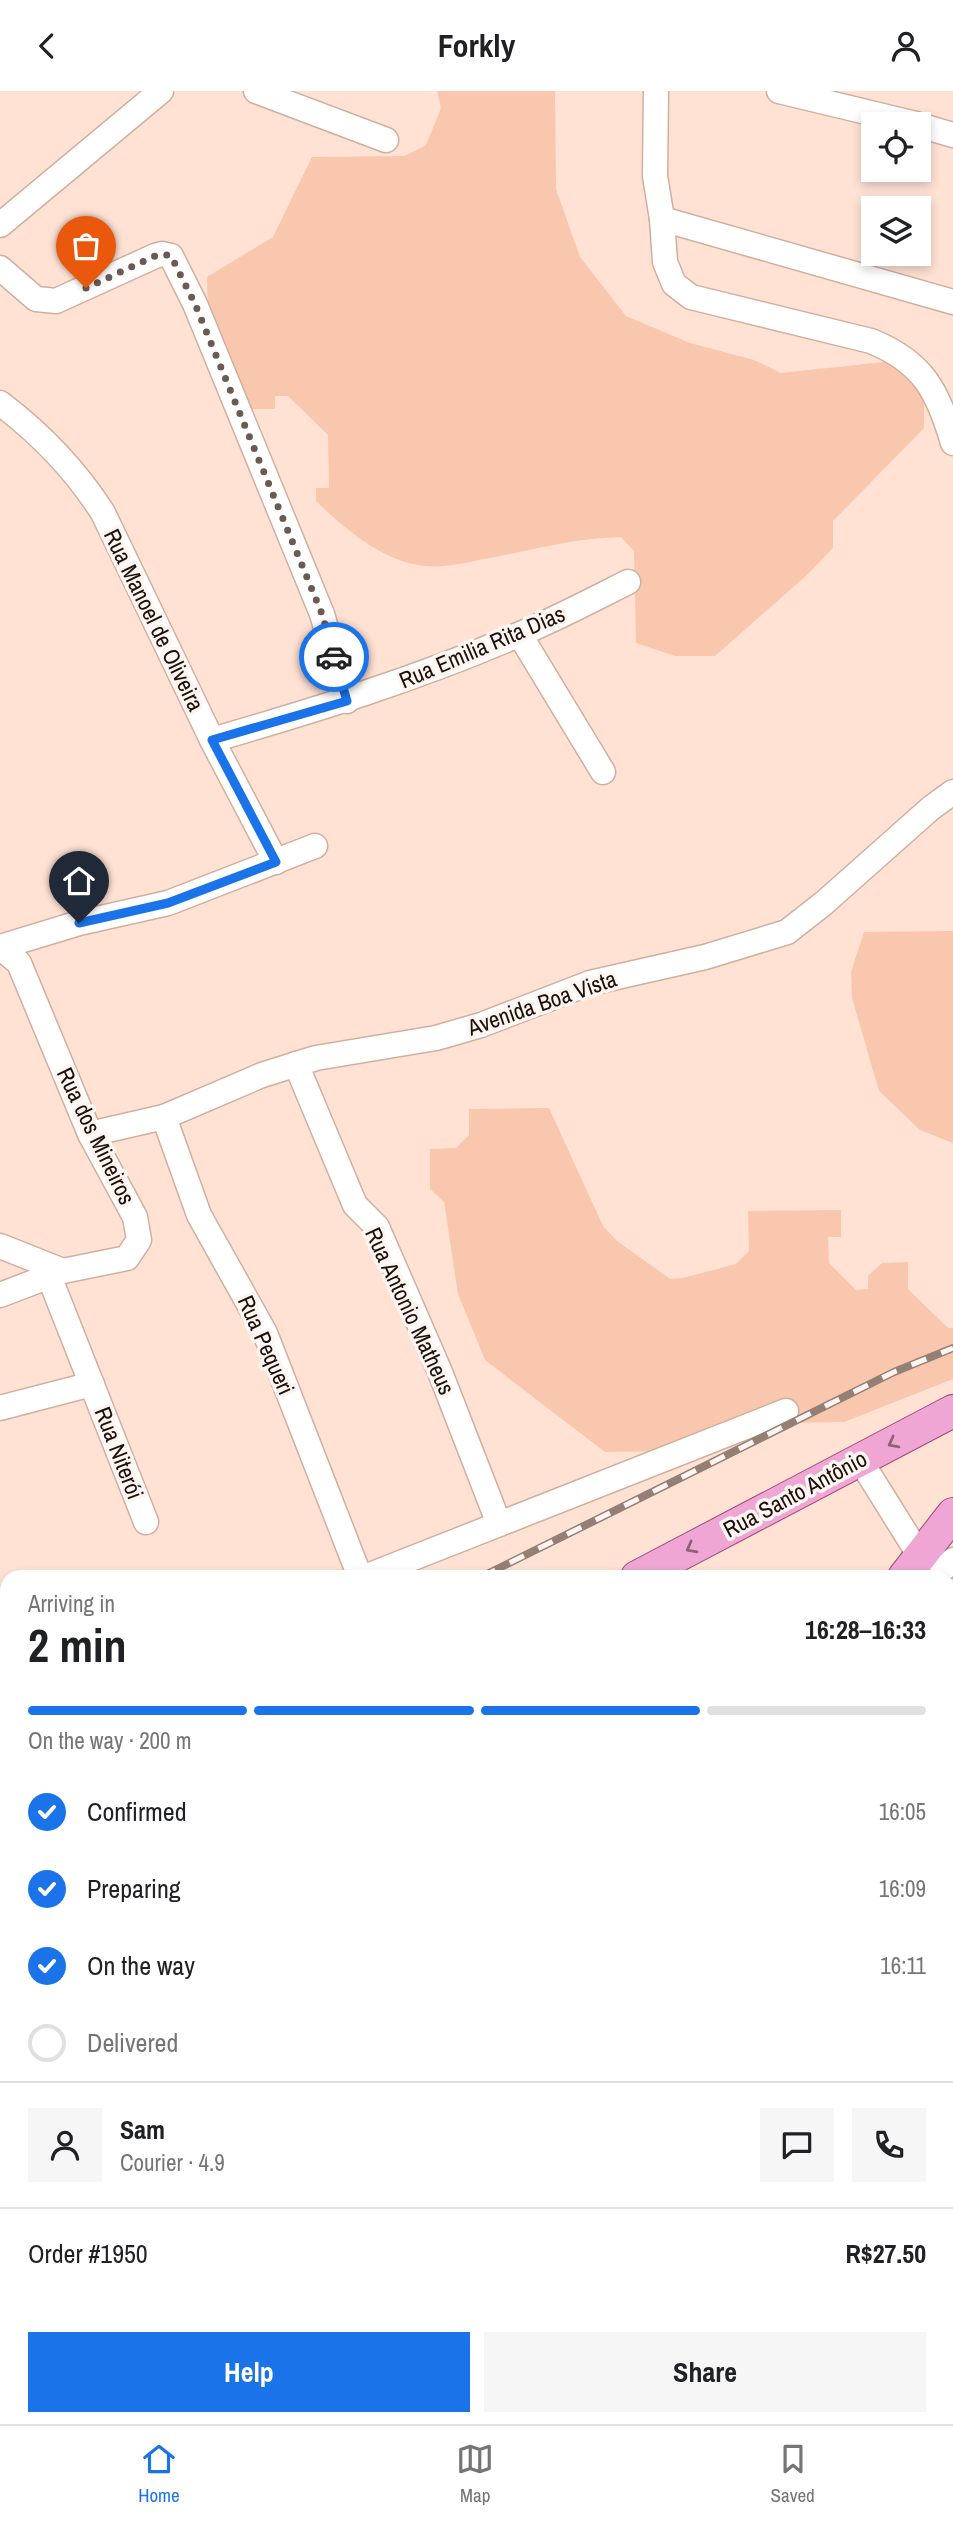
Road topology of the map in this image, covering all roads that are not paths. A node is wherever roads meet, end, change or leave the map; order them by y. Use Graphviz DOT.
graph roads {
  1 [pos="161,91"];
  2 [pos="256,91"];
  3 [pos="656,91"];
  4 [pos="779,91"];
  5 [pos="865,112"];
  6 [pos="931,129"];
  7 [pos="953,135"];
  8 [pos="386,139"];
  9 [pos="662,219"];
  10 [pos="0,225"];
  11 [pos="0,268"];
  12 [pos="953,302"];
  13 [pos="0,403"];
  14 [pos="953,443"];
  15 [pos="628,582"];
  16 [pos="520,635"];
  17 [pos="347,701"];
  18 [pos="212,740"];
  19 [pos="603,772"];
  20 [pos="953,792"];
  21 [pos="315,846"];
  22 [pos="276,862"];
  23 [pos="0,947"];
  24 [pos="296,1064"];
  25 [pos="164,1117"];
  26 [pos="90,1134"];
  27 [pos="0,1246"];
  28 [pos="56,1273"];
  29 [pos="0,1294"];
  30 [pos="92,1384"];
  31 [pos="0,1408"];
  32 [pos="786,1411"];
  33 [pos="953,1411"];
  34 [pos="860,1460"];
  35 [pos="953,1514"];
  36 [pos="146,1522"];
  37 [pos="499,1524"];
  38 [pos="953,1560"];
  39 [pos="359,1570"];
  40 [pos="380,1570"];
  41 [pos="650,1570"];
  42 [pos="922,1570"];
  43 [pos="924,1570"];
  44 [pos="926,1570"];
  1 -- 10 [label="street"];
  2 -- 8 [label="street"];
  3 -- 9 [label="street"];
  4 -- 5 [label="street"];
  6 -- 7 [label="street"];
  9 -- 12 [label="street"];
  9 -- 14 [label="street"];
  11 -- 17 [label="street"];
  13 -- 18 [label="street, Rua Manoel de Oliveira"];
  15 -- 16 [label="street, Rua Emilia Rita Dias"];
  16 -- 17 [label="street, Rua Emilia Rita Dias"];
  16 -- 19 [label="street"];
  17 -- 18 [label="street, Rua Emilia Rita Dias"];
  18 -- 22 [label="street, Rua Manoel de Oliveira"];
  20 -- 24 [label="street, Avenida Boa Vista"];
  21 -- 22 [label="street"];
  22 -- 23 [label="street"];
  23 -- 26 [label="street, Rua dos Mineiros"];
  24 -- 25 [label="street, Avenida Boa Vista"];
  24 -- 37 [label="street, Rua Antonio Matheus"];
  25 -- 26 [label="street, Avenida Boa Vista"];
  25 -- 39 [label="street, Rua Pequeri"];
  26 -- 28 [label="street, Rua dos Mineiros"];
  27 -- 28 [label="street"];
  28 -- 29 [label="street, Rua dos Mineiros"];
  28 -- 30 [label="street, Rua Niterói"];
  30 -- 31 [label="street, Rua Niterói"];
  30 -- 36 [label="street, Rua Niterói"];
  32 -- 37 [label="street"];
  33 -- 34 [label="main road, Rua Santo Antônio, one-way"];
  34 -- 41 [label="main road, Rua Santo Antônio, one-way"];
  34 -- 42 [label="street"];
  35 -- 43 [label="main road"];
  37 -- 40 [label="street"];
  38 -- 44 [label="street"];
}
